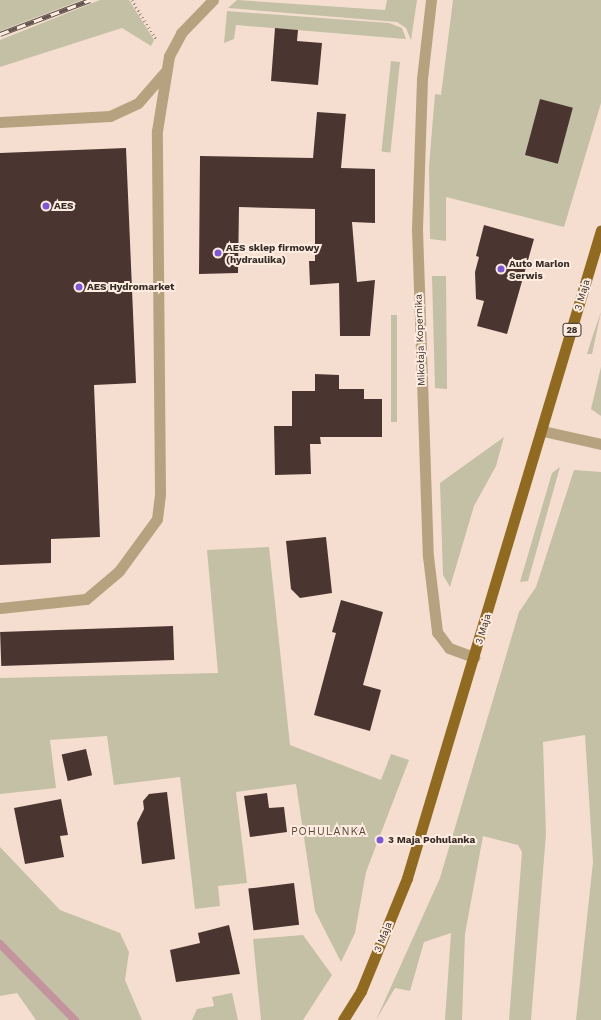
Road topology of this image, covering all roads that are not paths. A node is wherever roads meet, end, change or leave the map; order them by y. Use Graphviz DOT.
graph roads {
  1 [pos="213,0"];
  2 [pos="431,0"];
  3 [pos="166,71"];
  4 [pos="0,122"];
  5 [pos="601,230"];
  6 [pos="543,431"];
  7 [pos="601,444"];
  8 [pos="0,608"];
  9 [pos="474,658"];
  10 [pos="343,1020"];
  1 -- 3 [label="street"];
  2 -- 9 [label="street, Mikołaja Kopernika"];
  3 -- 4 [label="street"];
  3 -- 8 [label="street"];
  5 -- 6 [label="main road, 3 Maja / 28"];
  6 -- 7 [label="street"];
  6 -- 9 [label="main road, 3 Maja / 28"];
  9 -- 10 [label="main road, 3 Maja / 28"];
}
